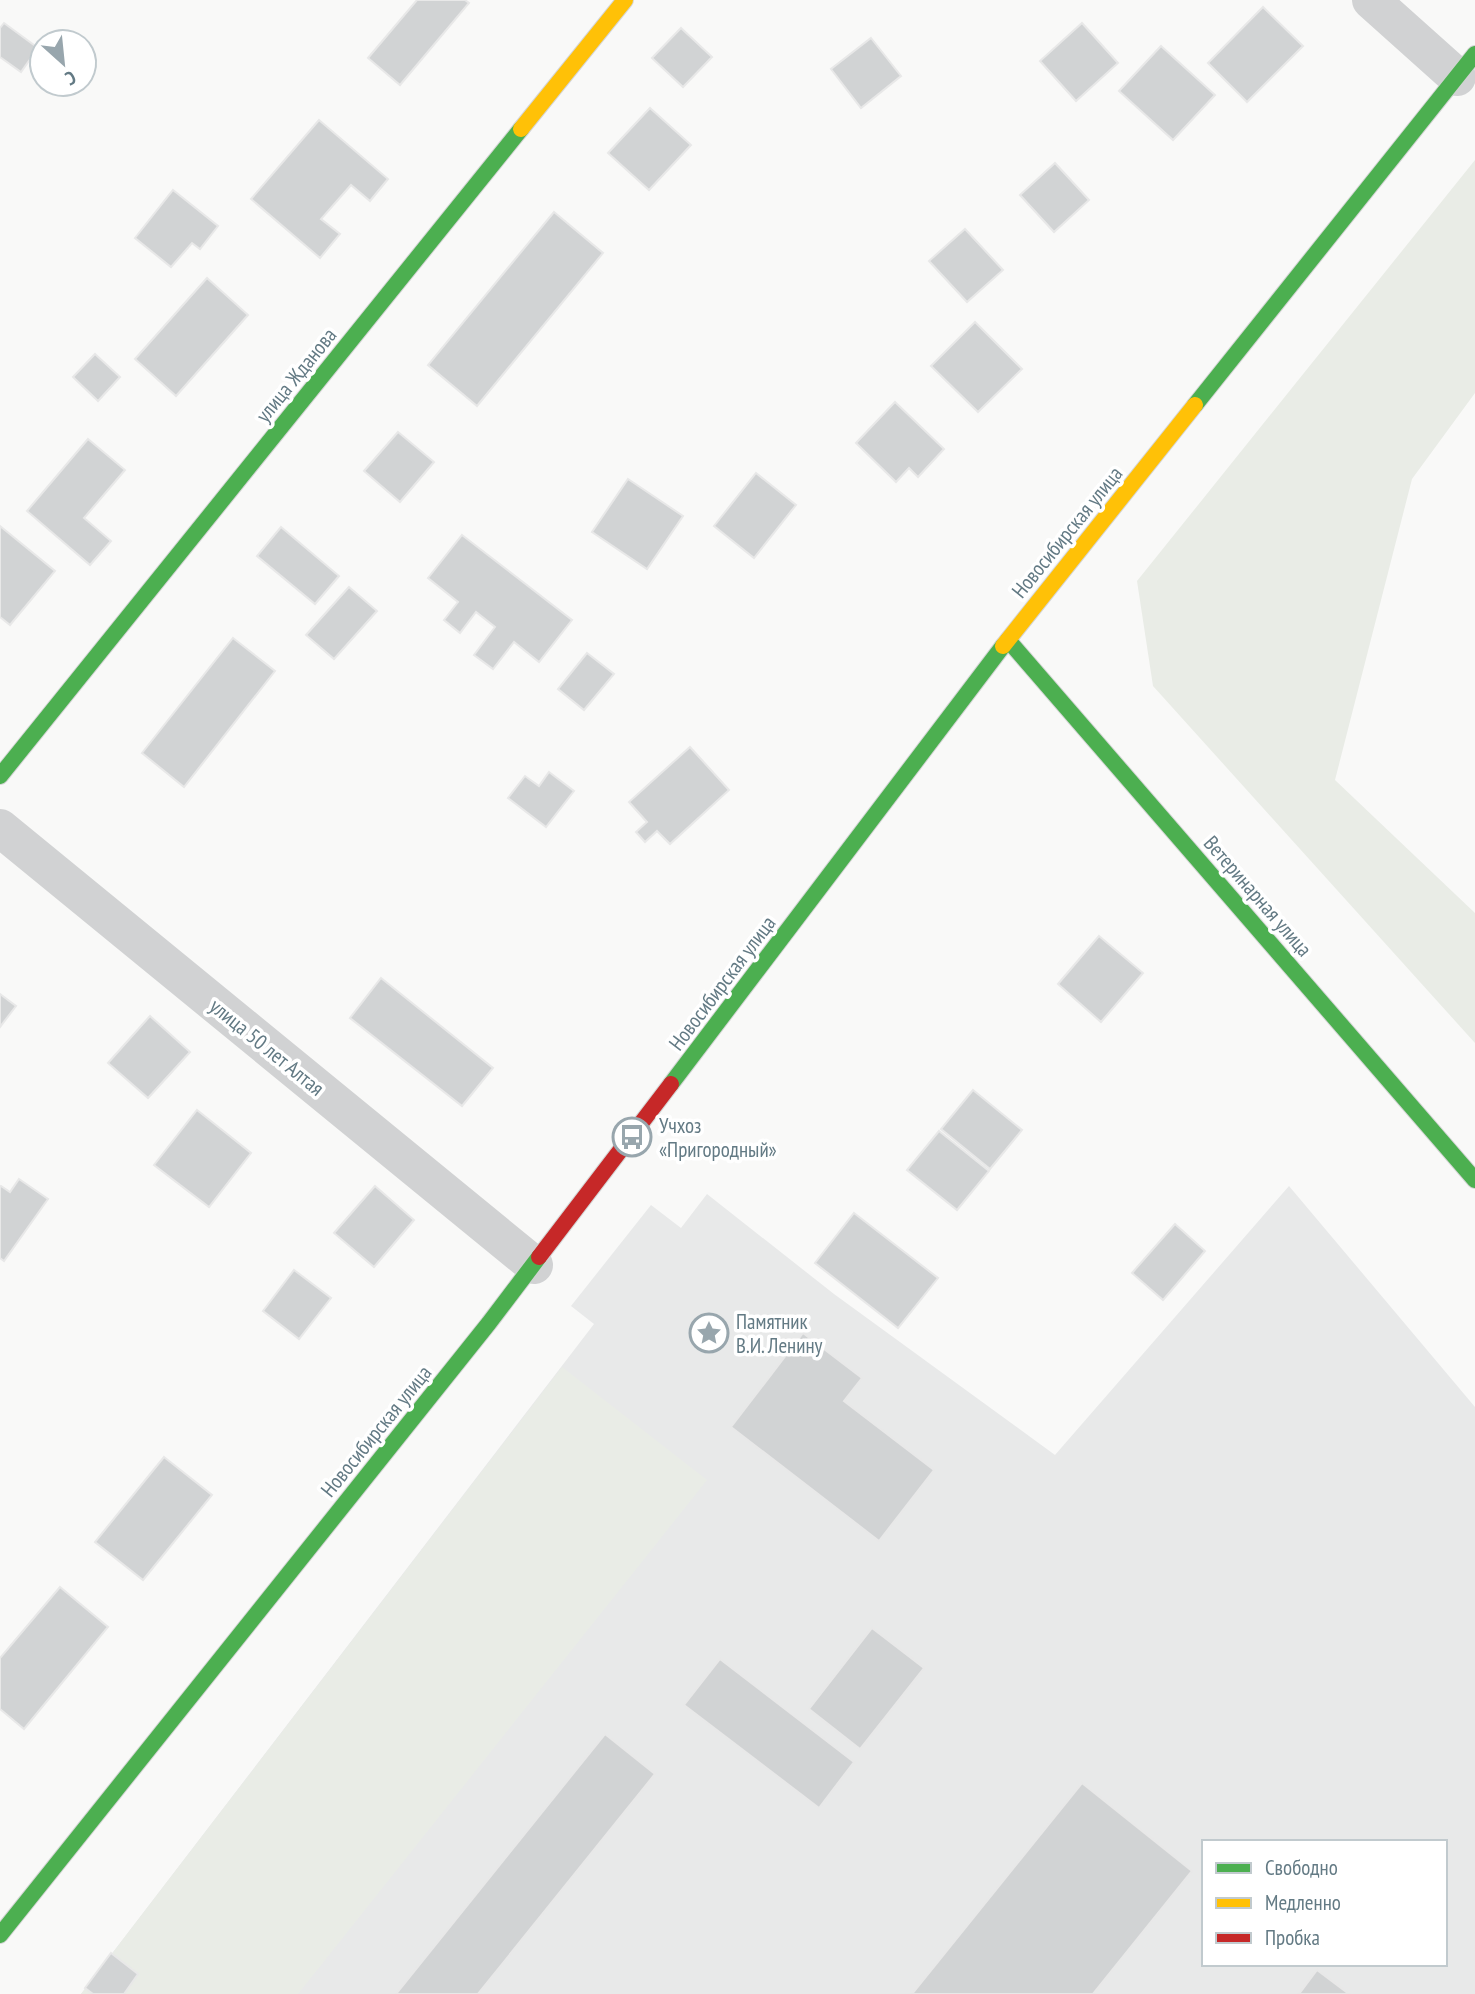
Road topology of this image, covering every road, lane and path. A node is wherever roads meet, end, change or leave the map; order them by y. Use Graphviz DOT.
graph roads {
  1 [pos="625,0"];
  2 [pos="1371,0"];
  3 [pos="1466,65"];
  4 [pos="1009,640"];
  5 [pos="0,776"];
  6 [pos="0,828"];
  7 [pos="1475,1180"];
  8 [pos="534,1265"];
  9 [pos="0,1935"];
  1 -- 5 [label="street, улица Жданова"];
  2 -- 3 [label="street"];
  3 -- 4 [label="street, Новосибирская улица"];
  4 -- 7 [label="street, Ветеринарная улица"];
  4 -- 8 [label="street, Новосибирская улица"];
  6 -- 8 [label="street, улица 50 лет Алтая"];
  8 -- 9 [label="street, Новосибирская улица"];
}
